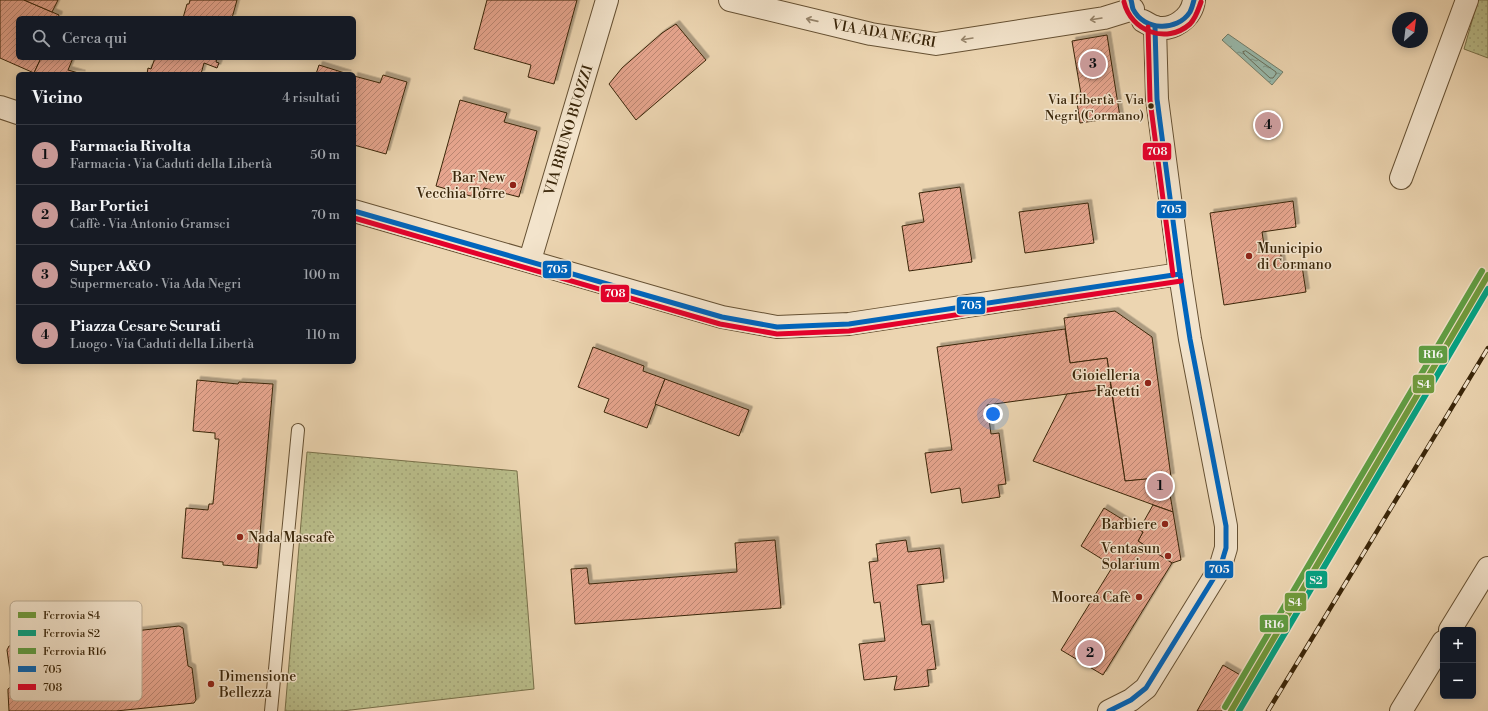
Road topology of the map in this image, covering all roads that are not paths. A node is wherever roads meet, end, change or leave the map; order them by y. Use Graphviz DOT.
graph roads {
  1 [pos="607,0"];
  2 [pos="730,0"];
  3 [pos="1194,0"];
  4 [pos="1467,0"];
  5 [pos="1132,5"];
  6 [pos="1155,27"];
  7 [pos="0,107"];
  8 [pos="16,112"];
  9 [pos="1402,178"];
  10 [pos="356,211"];
  11 [pos="530,260"];
  12 [pos="1180,274"];
  13 [pos="298,430"];
  14 [pos="1488,568"];
  15 [pos="1452,627"];
  16 [pos="1440,647"];
  17 [pos="1116,710"];
  18 [pos="271,711"];
  19 [pos="1401,711"];
  1 -- 11 [label="street, VIA BRUNO BUOZZI"];
  5 -- 2 [label="street, VIA ADA NEGRI, one-way"];
  3 -- 6 [label="street"];
  4 -- 9 [label="street"];
  5 -- 6 [label="street"];
  6 -- 12 [label="street"];
  7 -- 8 [label="street"];
  10 -- 11 [label="street"];
  11 -- 12 [label="street"];
  12 -- 17 [label="street"];
  13 -- 18 [label="lane"];
  14 -- 15 [label="street"];
  16 -- 19 [label="street"];
}
